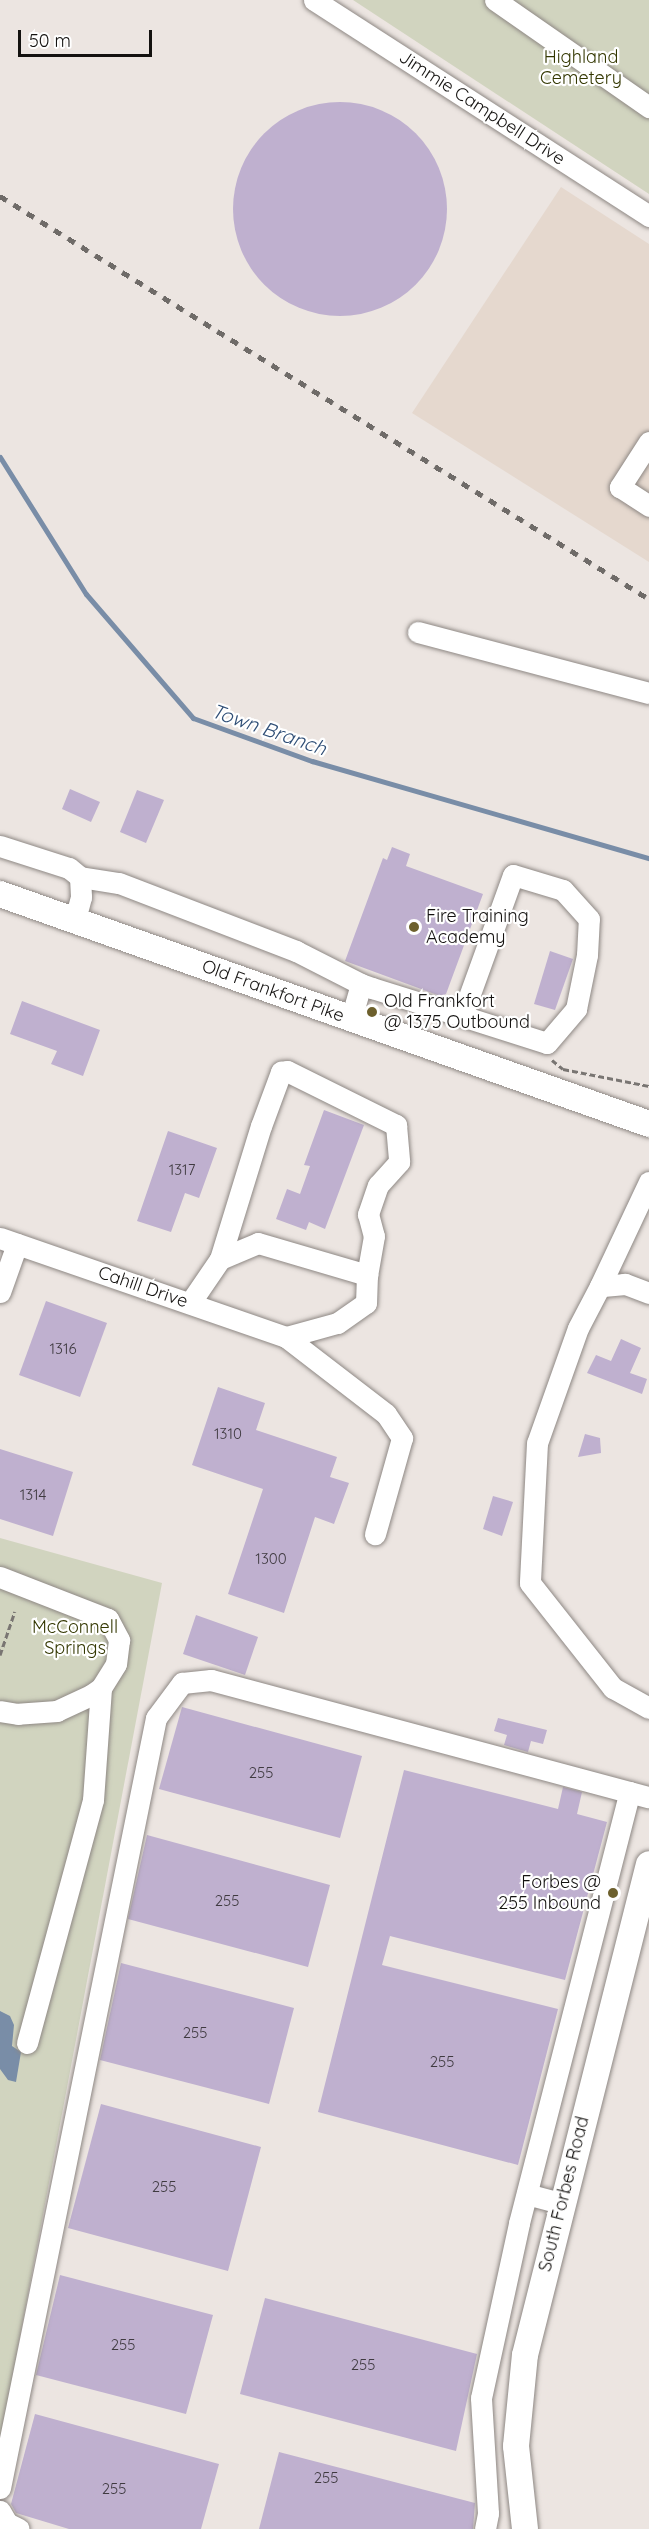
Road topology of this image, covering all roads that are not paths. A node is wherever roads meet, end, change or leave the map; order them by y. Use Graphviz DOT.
graph roads {
  1 [pos="314,0"];
  2 [pos="495,0"];
  3 [pos="649,107"];
  4 [pos="649,216"];
  5 [pos="649,442"];
  6 [pos="649,506"];
  7 [pos="418,632"];
  8 [pos="649,693"];
  9 [pos="0,846"];
  10 [pos="80,877"];
  11 [pos="0,894"];
  12 [pos="75,920"];
  13 [pos="361,984"];
  14 [pos="462,1016"];
  15 [pos="351,1019"];
  16 [pos="649,1124"];
  17 [pos="649,1182"];
  18 [pos="9,1241"];
  19 [pos="220,1259"];
  20 [pos="367,1275"];
  21 [pos="600,1286"];
  22 [pos="0,1292"];
  23 [pos="649,1293"];
  24 [pos="190,1303"];
  25 [pos="286,1337"];
  26 [pos="375,1534"];
  27 [pos="0,1577"];
  28 [pos="101,1688"];
  29 [pos="649,1708"];
  30 [pos="0,1711"];
  31 [pos="640,1795"];
  32 [pos="649,1864"];
  33 [pos="27,2043"];
  34 [pos="527,2194"];
  35 [pos="561,2203"];
  36 [pos="0,2487"];
  37 [pos="0,2511"];
  38 [pos="19,2529"];
  39 [pos="484,2529"];
  40 [pos="525,2529"];
  1 -- 4 [label="street, Jimmie Campbell Drive"];
  2 -- 3 [label="street"];
  5 -- 6 [label="street"];
  7 -- 8 [label="street"];
  9 -- 10 [label="street"];
  10 -- 12 [label="street"];
  10 -- 13 [label="street"];
  11 -- 12 [label="main road, Old Frankfort Pike"];
  12 -- 15 [label="main road, Old Frankfort Pike"];
  13 -- 14 [label="street"];
  13 -- 15 [label="street"];
  14 -- 14 [label="street"];
  15 -- 16 [label="main road, Old Frankfort Pike"];
  17 -- 21 [label="street"];
  18 -- 22 [label="street"];
  18 -- 24 [label="street, Cahill Drive"];
  19 -- 20 [label="street"];
  19 -- 20 [label="street"];
  19 -- 24 [label="street"];
  20 -- 25 [label="street"];
  21 -- 23 [label="street"];
  21 -- 29 [label="street"];
  24 -- 25 [label="street, Cahill Drive"];
  25 -- 26 [label="street, Cahill Drive"];
  27 -- 28 [label="street"];
  28 -- 30 [label="street"];
  28 -- 33 [label="street"];
  31 -- 34 [label="street"];
  31 -- 36 [label="street"];
  32 -- 35 [label="main road, South Forbes Road"];
  34 -- 35 [label="street"];
  34 -- 39 [label="street"];
  35 -- 40 [label="main road, South Forbes Road"];
  37 -- 38 [label="street"];
}
